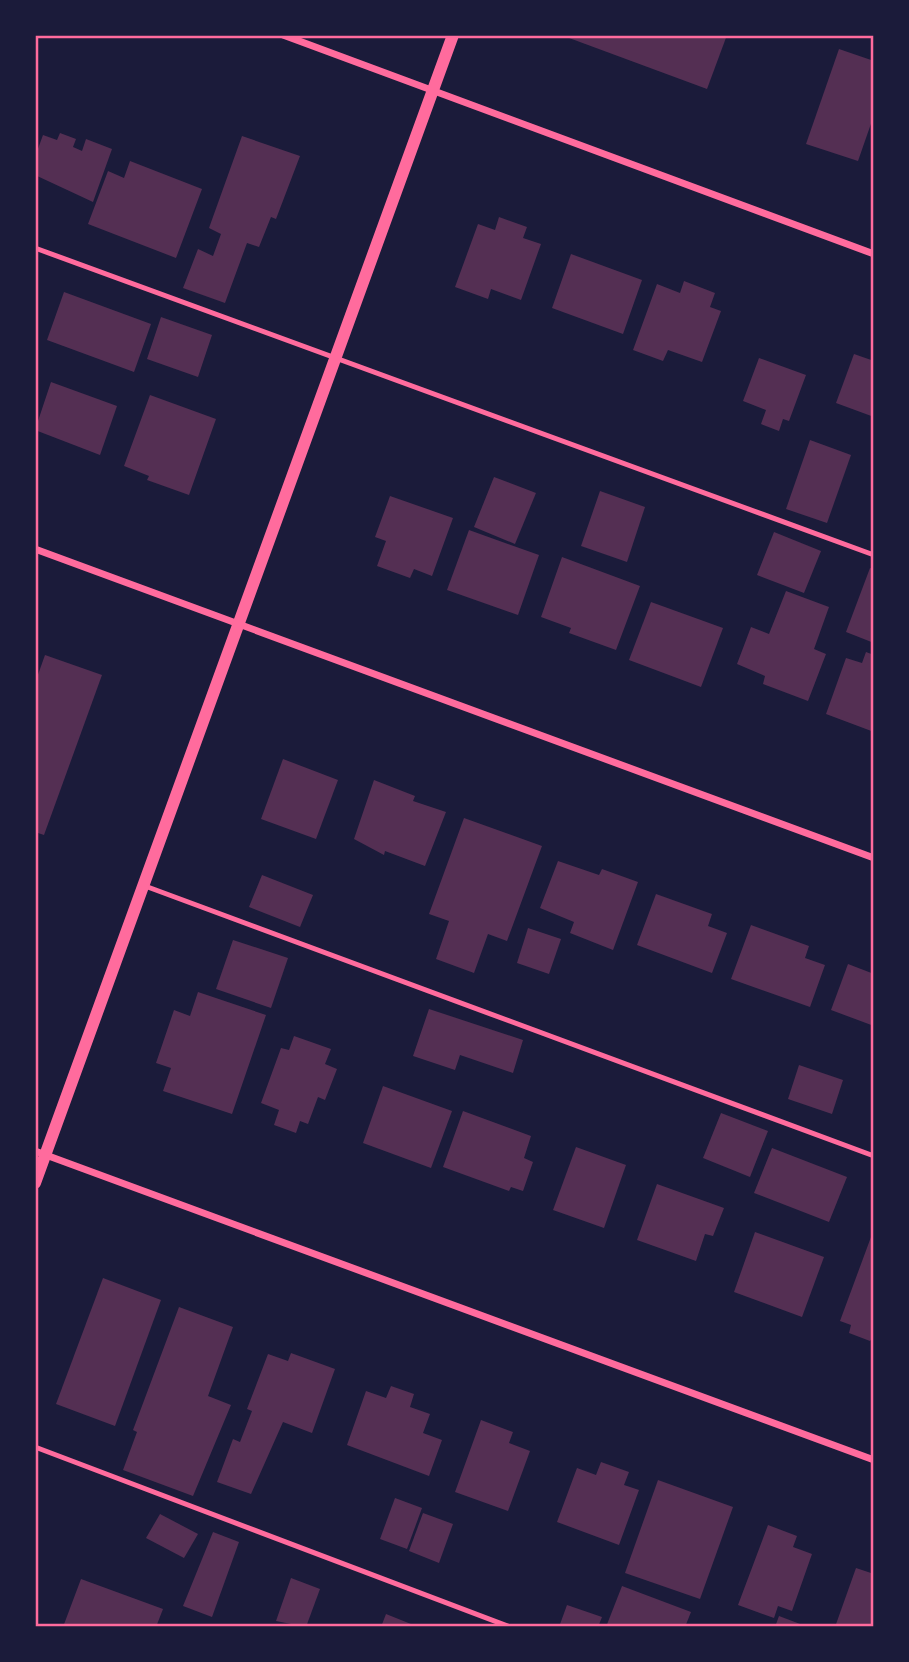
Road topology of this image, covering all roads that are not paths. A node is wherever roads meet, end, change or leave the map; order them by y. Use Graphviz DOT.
graph roads {
  1 [pos="283,35"];
  2 [pos="453,35"];
  3 [pos="432,89"];
  4 [pos="35,248"];
  5 [pos="874,254"];
  6 [pos="337,357"];
  7 [pos="35,549"];
  8 [pos="874,555"];
  9 [pos="241,624"];
  10 [pos="874,858"];
  11 [pos="145,886"];
  12 [pos="40,1152"];
  13 [pos="874,1156"];
  14 [pos="35,1183"];
  15 [pos="35,1447"];
  16 [pos="874,1460"];
  17 [pos="510,1627"];
  1 -- 3 [label="street"];
  2 -- 3 [label="street"];
  3 -- 5 [label="street"];
  3 -- 6 [label="street"];
  4 -- 6 [label="lane"];
  6 -- 8 [label="lane"];
  6 -- 9 [label="street"];
  7 -- 9 [label="street"];
  9 -- 10 [label="street"];
  9 -- 11 [label="street"];
  11 -- 12 [label="street"];
  11 -- 13 [label="lane"];
  12 -- 14 [label="street"];
  12 -- 16 [label="street"];
  15 -- 17 [label="lane"];
}
